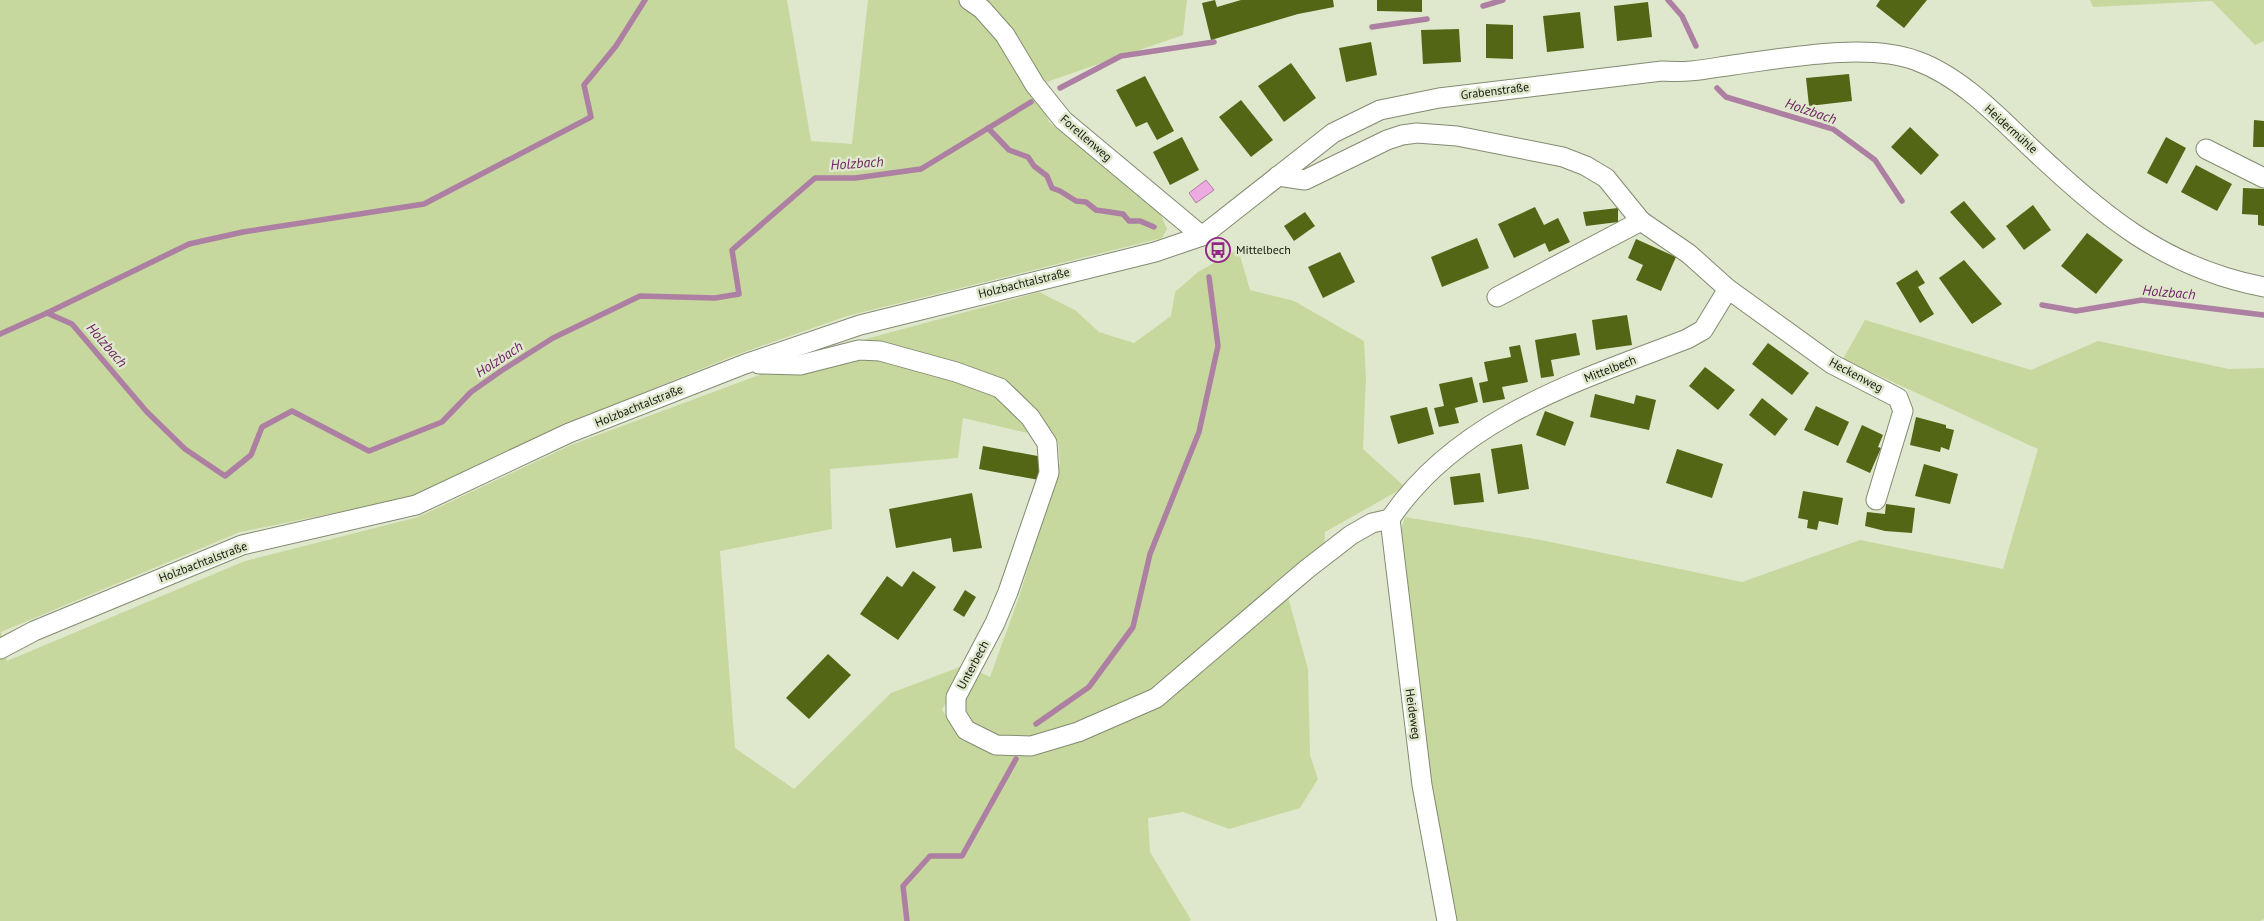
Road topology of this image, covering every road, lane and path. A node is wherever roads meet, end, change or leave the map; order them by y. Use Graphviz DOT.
graph roads {
  1 [pos="969,0"];
  2 [pos="1732,65"];
  3 [pos="2206,149"];
  4 [pos="1278,176"];
  5 [pos="2264,178"];
  6 [pos="1641,221"];
  7 [pos="1202,236"];
  8 [pos="2264,286"];
  9 [pos="1728,289"];
  10 [pos="1497,296"];
  11 [pos="746,364"];
  12 [pos="1876,500"];
  13 [pos="1394,514"];
  14 [pos="0,649"];
  15 [pos="1447,921"];
  1 -- 7 [label="street, Forellenweg"];
  2 -- 4 [label="street, Grabenstraße"];
  2 -- 8 [label="street, Heidermühle"];
  3 -- 5 [label="street"];
  4 -- 6 [label="street"];
  4 -- 7 [label="street, Holzbachtalstraße"];
  6 -- 9 [label="street"];
  6 -- 10 [label="street"];
  7 -- 11 [label="street, Holzbachtalstraße"];
  9 -- 12 [label="street, Heckenweg"];
  9 -- 13 [label="street, Mittelbech"];
  11 -- 13 [label="street, Unterbech"];
  11 -- 14 [label="street, Holzbachtalstraße"];
  13 -- 15 [label="street, Heideweg"];
}
